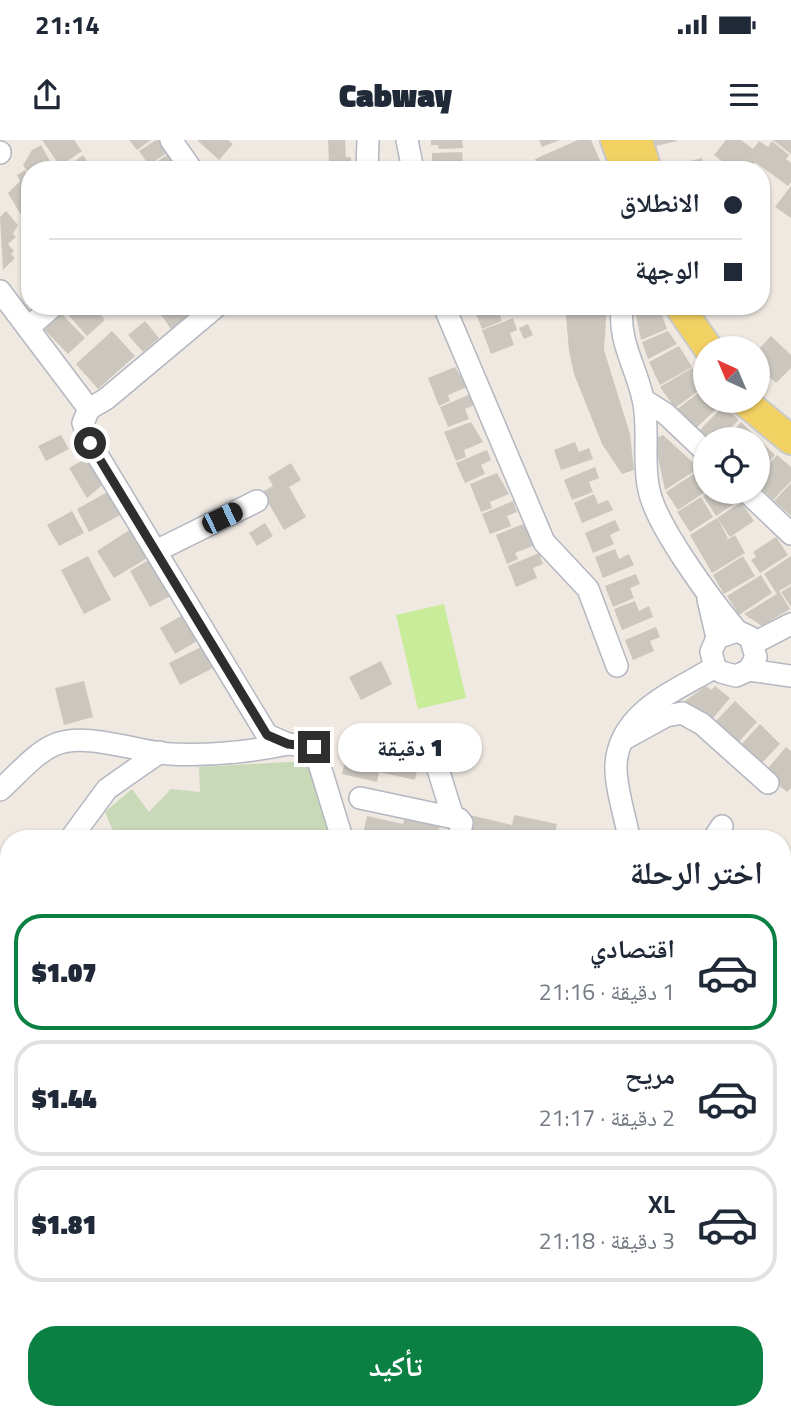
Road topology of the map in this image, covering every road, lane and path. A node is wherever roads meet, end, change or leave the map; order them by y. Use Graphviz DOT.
graph roads {
  1 [pos="171,140"];
  2 [pos="368,140"];
  3 [pos="407,140"];
  4 [pos="615,140"];
  5 [pos="638,140"];
  6 [pos="186,161"];
  7 [pos="367,161"];
  8 [pos="411,161"];
  9 [pos="623,161"];
  10 [pos="644,161"];
  11 [pos="0,290"];
  12 [pos="43,315"];
  13 [pos="206,315"];
  14 [pos="448,315"];
  15 [pos="621,315"];
  16 [pos="689,315"];
  17 [pos="28,328"];
  18 [pos="701,336"];
  19 [pos="644,400"];
  20 [pos="89,409"];
  21 [pos="758,413"];
  22 [pos="693,440"];
  23 [pos="791,440"];
  24 [pos="257,501"];
  25 [pos="760,504"];
  26 [pos="791,534"];
  27 [pos="156,551"];
  28 [pos="791,624"];
  29 [pos="742,646"];
  30 [pos="617,666"];
  31 [pos="715,667"];
  32 [pos="791,675"];
  33 [pos="621,741"];
  34 [pos="288,744"];
  35 [pos="431,747"];
  36 [pos="160,752"];
  37 [pos="768,783"];
  38 [pos="0,790"];
  39 [pos="360,798"];
  40 [pos="453,817"];
  41 [pos="77,830"];
  42 [pos="340,830"];
  43 [pos="461,830"];
  44 [pos="628,830"];
  1 -- 6 [label="street"];
  2 -- 7 [label="street"];
  3 -- 8 [label="street"];
  4 -- 9 [label="main road"];
  5 -- 10 [label="main road"];
  11 -- 17 [label="street"];
  12 -- 17 [label="street"];
  13 -- 20 [label="street"];
  14 -- 30 [label="street"];
  15 -- 19 [label="street"];
  16 -- 18 [label="main road"];
  17 -- 20 [label="street"];
  19 -- 22 [label="street"];
  19 -- 29 [label="street"];
  20 -- 27 [label="street"];
  21 -- 23 [label="main road"];
  24 -- 27 [label="street"];
  25 -- 26 [label="street"];
  27 -- 34 [label="street"];
  28 -- 29 [label="street"];
  29 -- 31 [label="street"];
  29 -- 31 [label="street"];
  29 -- 32 [label="street"];
  31 -- 33 [label="street"];
  33 -- 37 [label="street"];
  33 -- 44 [label="street"];
  34 -- 36 [label="street"];
  34 -- 42 [label="street"];
  35 -- 40 [label="street"];
  36 -- 38 [label="street"];
  36 -- 41 [label="street"];
  39 -- 40 [label="street"];
  40 -- 43 [label="street"];
}
